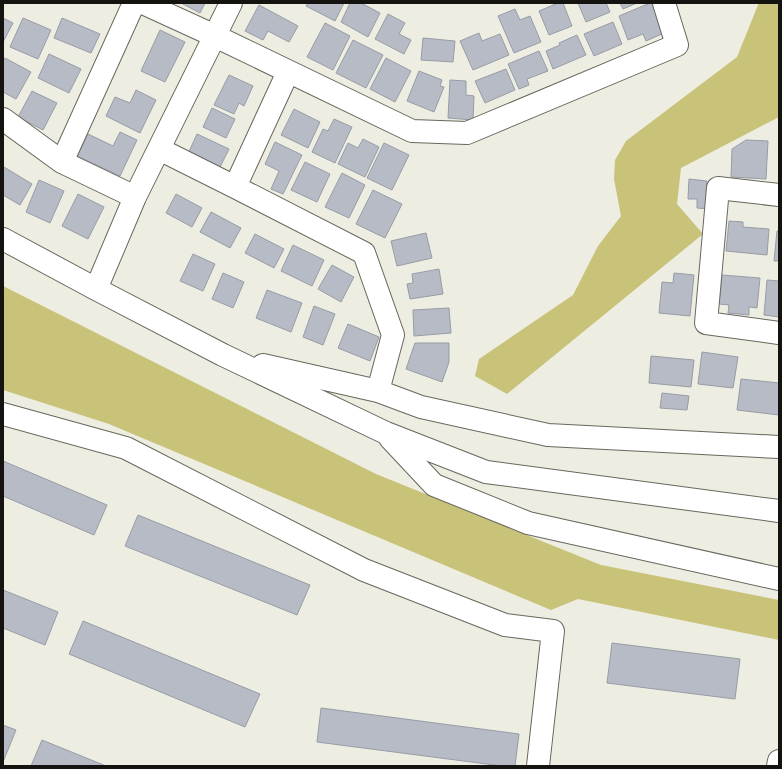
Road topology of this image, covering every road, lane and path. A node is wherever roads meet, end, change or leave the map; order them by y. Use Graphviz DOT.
graph roads {
  1 [pos="134,3"];
  2 [pos="143,3"];
  3 [pos="232,3"];
  4 [pos="664,3"];
  5 [pos="215,36"];
  6 [pos="288,72"];
  7 [pos="3,119"];
  8 [pos="159,149"];
  9 [pos="62,162"];
  10 [pos="235,187"];
  11 [pos="779,195"];
  12 [pos="135,197"];
  13 [pos="3,239"];
  14 [pos="96,289"];
  15 [pos="779,333"];
  16 [pos="223,355"];
  17 [pos="378,391"];
  18 [pos="3,414"];
  19 [pos="386,433"];
  20 [pos="779,447"];
  21 [pos="779,511"];
  22 [pos="779,579"];
  23 [pos="779,761"];
  24 [pos="538,766"];
  25 [pos="778,766"];
  1 -- 9 [label="street"];
  2 -- 5 [label="street"];
  3 -- 5 [label="street"];
  4 -- 6 [label="street"];
  5 -- 6 [label="street"];
  5 -- 8 [label="street"];
  6 -- 10 [label="street"];
  7 -- 9 [label="street"];
  8 -- 10 [label="street"];
  8 -- 12 [label="street"];
  9 -- 12 [label="street"];
  10 -- 17 [label="street"];
  11 -- 15 [label="street"];
  12 -- 14 [label="street"];
  13 -- 14 [label="street"];
  14 -- 16 [label="street"];
  16 -- 17 [label="street"];
  16 -- 19 [label="street"];
  17 -- 20 [label="street"];
  18 -- 24 [label="street"];
  19 -- 21 [label="street"];
  19 -- 22 [label="street"];
  23 -- 25 [label="street"];
}
